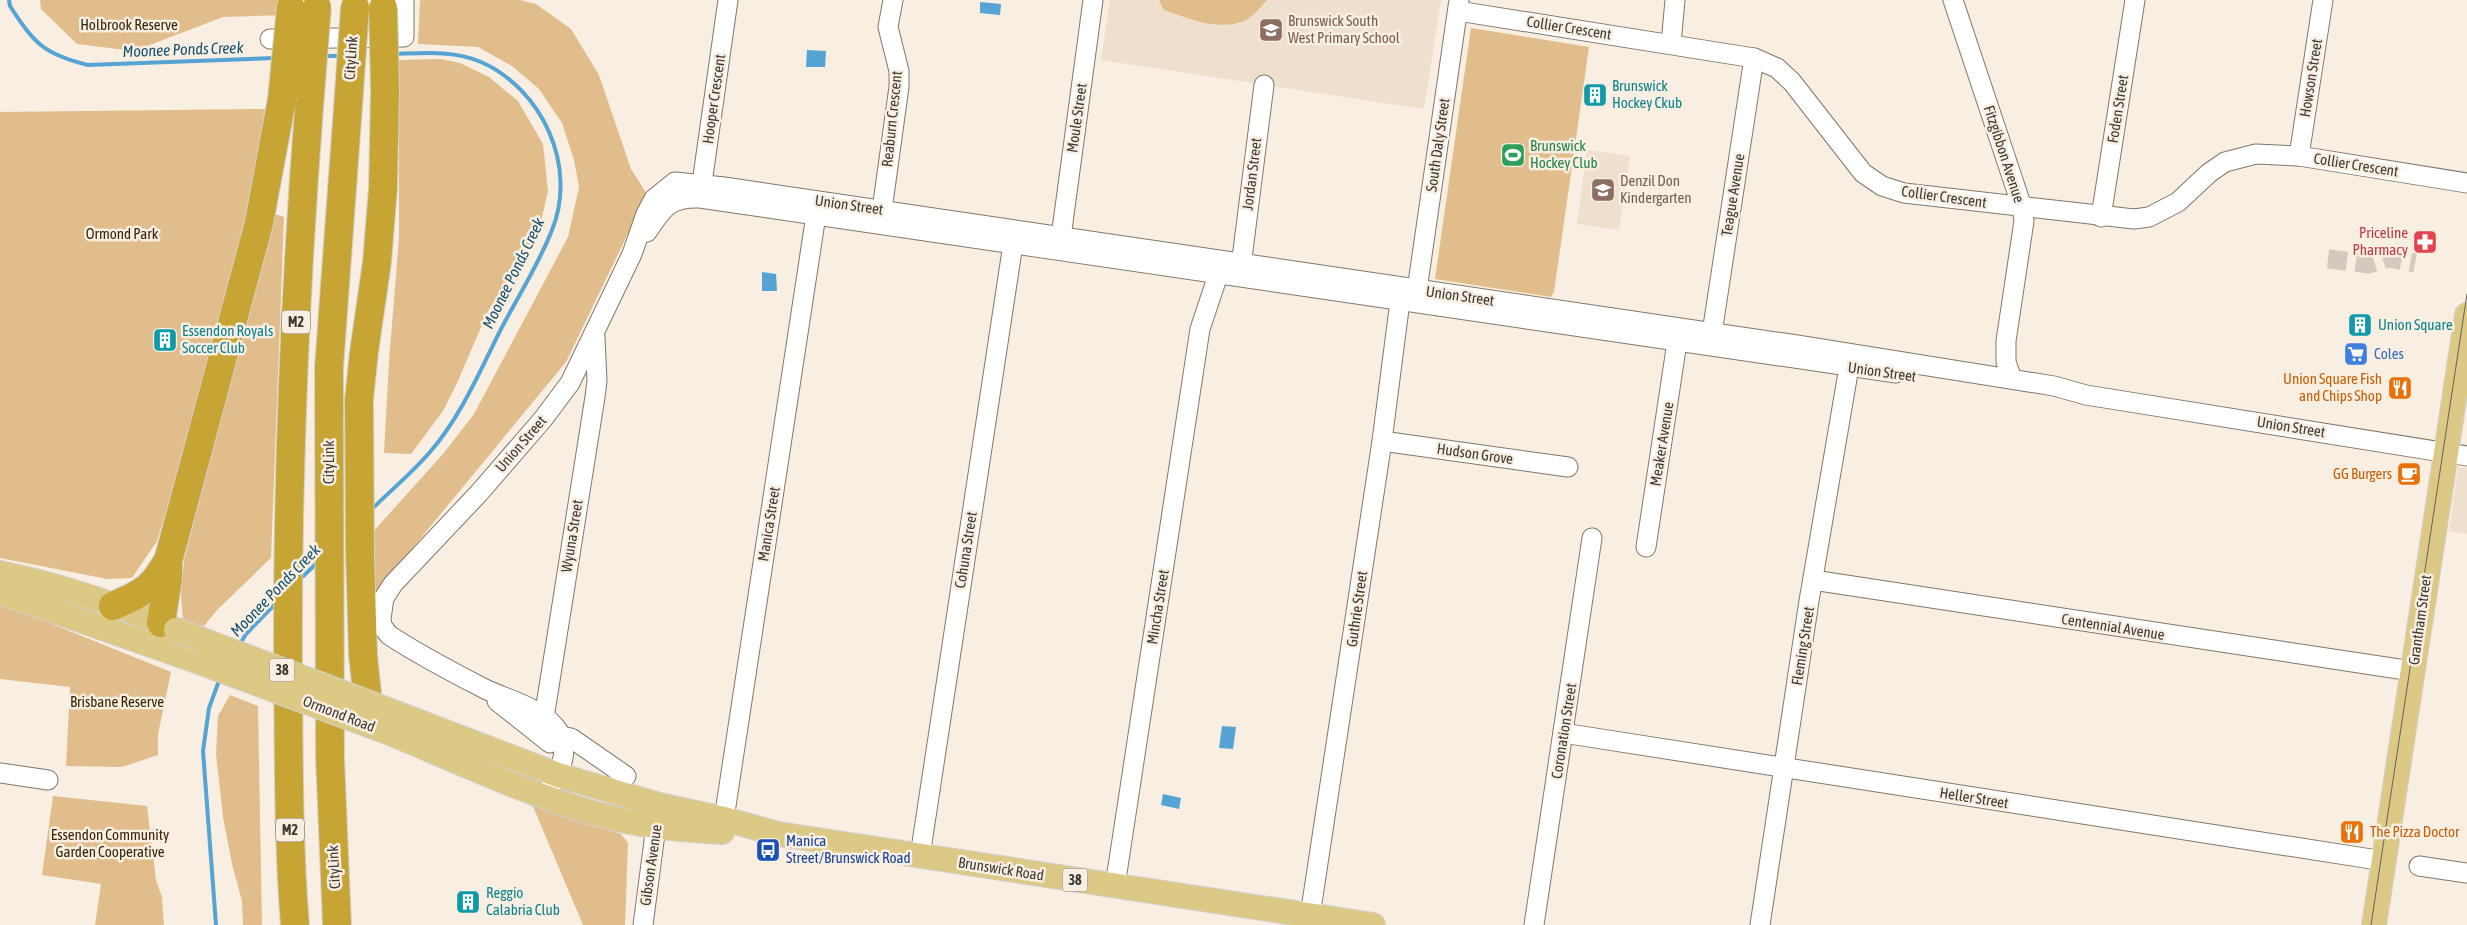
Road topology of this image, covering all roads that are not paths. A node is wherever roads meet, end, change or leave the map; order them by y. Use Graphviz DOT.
graph roads {
  1 [pos="728,0"];
  2 [pos="893,0"];
  3 [pos="1092,0"];
  4 [pos="1675,0"];
  5 [pos="1953,0"];
  6 [pos="2135,0"];
  7 [pos="2323,0"];
  8 [pos="390,3"];
  9 [pos="304,4"];
  10 [pos="355,4"];
  11 [pos="1459,6"];
  12 [pos="270,39"];
  13 [pos="1671,44"];
  14 [pos="1754,58"];
  15 [pos="1264,85"];
  16 [pos="2299,156"];
  17 [pos="2467,182"];
  18 [pos="701,191"];
  19 [pos="2022,208"];
  20 [pos="882,210"];
  21 [pos="816,215"];
  22 [pos="2102,217"];
  23 [pos="928,225"];
  24 [pos="1060,237"];
  25 [pos="1013,244"];
  26 [pos="1240,271"];
  27 [pos="1199,272"];
  28 [pos="1218,275"];
  29 [pos="1417,290"];
  30 [pos="1400,301"];
  31 [pos="2467,314"];
  32 [pos="1200,329"];
  33 [pos="1712,333"];
  34 [pos="595,335"];
  35 [pos="1679,335"];
  36 [pos="1849,367"];
  37 [pos="2004,377"];
  38 [pos="2086,395"];
  39 [pos="1382,441"];
  40 [pos="2456,454"];
  41 [pos="1568,467"];
  42 [pos="1592,538"];
  43 [pos="1646,547"];
  44 [pos="168,561"];
  45 [pos="0,573"];
  46 [pos="1813,580"];
  47 [pos="0,592"];
  48 [pos="113,606"];
  49 [pos="166,638"];
  50 [pos="2412,672"];
  51 [pos="474,684"];
  52 [pos="364,710"];
  53 [pos="544,718"];
  54 [pos="1563,733"];
  55 [pos="552,736"];
  56 [pos="1784,768"];
  57 [pos="0,773"];
  58 [pos="553,773"];
  59 [pos="626,776"];
  60 [pos="48,780"];
  61 [pos="554,799"];
  62 [pos="658,816"];
  63 [pos="723,826"];
  64 [pos="920,856"];
  65 [pos="2384,861"];
  66 [pos="2419,866"];
  67 [pos="2467,873"];
  68 [pos="1115,886"];
  69 [pos="1310,916"];
  70 [pos="295,925"];
  71 [pos="337,925"];
  72 [pos="643,925"];
  73 [pos="1373,925"];
  74 [pos="1534,925"];
  75 [pos="1760,925"];
  76 [pos="2374,925"];
  1 -- 18 [label="street, Hooper Crescent"];
  2 -- 20 [label="street, Reaburn Crescent"];
  3 -- 24 [label="street, Moule Street"];
  4 -- 13 [label="street"];
  5 -- 19 [label="street, Fitzgibbon Avenue"];
  6 -- 22 [label="street, Foden Street"];
  7 -- 16 [label="street, Howson Street"];
  8 -- 12 [label="street"];
  8 -- 52 [label="highway, bridge"];
  9 -- 44 [label="highway, bridge"];
  9 -- 70 [label="highway, M2, bridge"];
  10 -- 71 [label="highway, CityLink / M2, bridge"];
  11 -- 13 [label="street, Collier Crescent"];
  11 -- 29 [label="street, South Daly Street"];
  13 -- 14 [label="street, Collier Crescent"];
  14 -- 19 [label="street, Collier Crescent"];
  14 -- 33 [label="street, Teague Avenue"];
  15 -- 26 [label="street, Jordan Street"];
  16 -- 17 [label="street, Collier Crescent"];
  16 -- 22 [label="street, Collier Crescent"];
  18 -- 20 [label="street, Union Street"];
  18 -- 21 [label="street, Union Street"];
  18 -- 34 [label="street, Union Street"];
  19 -- 22 [label="street, Collier Crescent"];
  19 -- 37 [label="street, Fitzgibbon Avenue"];
  20 -- 23 [label="street, Union Street"];
  21 -- 23 [label="street, Union Street"];
  21 -- 63 [label="street, Manica Street"];
  23 -- 24 [label="street, Union Street"];
  23 -- 25 [label="street, Union Street"];
  24 -- 26 [label="street, Union Street"];
  25 -- 27 [label="street, Union Street"];
  25 -- 64 [label="street, Cohuna Street"];
  26 -- 28 [label="street, Union Street"];
  26 -- 29 [label="street, Union Street"];
  26 -- 30 [label="street, Union Street"];
  27 -- 28 [label="street, Union Street"];
  27 -- 32 [label="street, Mincha Street"];
  28 -- 32 [label="street, Mincha Street"];
  29 -- 35 [label="street, Union Street"];
  30 -- 35 [label="street, Union Street"];
  30 -- 39 [label="street, Guthrie Street"];
  31 -- 40 [label="main road, Grantham Street"];
  32 -- 68 [label="street, Mincha Street"];
  33 -- 35 [label="street, Union Street"];
  33 -- 37 [label="street, Union Street"];
  34 -- 51 [label="street, Union Street"];
  34 -- 53 [label="street, Wyuna Street"];
  35 -- 36 [label="street, Union Street"];
  35 -- 43 [label="street, Meaker Avenue"];
  36 -- 38 [label="street, Union Street"];
  36 -- 46 [label="street, Fleming Street"];
  37 -- 38 [label="street, Union Street"];
  38 -- 40 [label="street, Union Street"];
  39 -- 41 [label="street, Hudson Grove"];
  39 -- 69 [label="street, Guthrie Street"];
  40 -- 50 [label="main road, Grantham Street"];
  42 -- 54 [label="street, Coronation Street"];
  44 -- 48 [label="highway"];
  44 -- 49 [label="highway"];
  45 -- 48 [label="main road, Ormond Road / 38"];
  46 -- 50 [label="street, Centennial Avenue"];
  46 -- 56 [label="street, Fleming Street"];
  47 -- 49 [label="main road, Ormond Road / 38"];
  48 -- 49 [label="main road, Ormond Road / 38"];
  49 -- 52 [label="main road, Ormond Road / 38, bridge"];
  50 -- 65 [label="main road, Grantham Street"];
  51 -- 53 [label="street"];
  51 -- 55 [label="street"];
  52 -- 58 [label="main road, Ormond Road / 38"];
  52 -- 61 [label="main road, Ormond Road / 38"];
  53 -- 55 [label="street, Wyuna Street"];
  54 -- 56 [label="street, Heller Street"];
  54 -- 74 [label="street, Coronation Street"];
  55 -- 58 [label="street"];
  55 -- 59 [label="street"];
  56 -- 65 [label="street, Heller Street"];
  56 -- 75 [label="street, Fleming Street"];
  57 -- 60 [label="street"];
  58 -- 61 [label="street"];
  58 -- 62 [label="main road, Brunswick Road / 38"];
  61 -- 62 [label="main road, Brunswick Road / 38"];
  62 -- 63 [label="main road, Brunswick Road / 38"];
  62 -- 72 [label="street, Gibson Avenue"];
  63 -- 64 [label="main road, Brunswick Road / 38"];
  64 -- 68 [label="main road, Brunswick Road / 38"];
  65 -- 76 [label="main road, Grantham Street"];
  66 -- 67 [label="street"];
  68 -- 69 [label="main road, Brunswick Road / 38"];
  69 -- 73 [label="main road, Brunswick Road / 38"];
}
